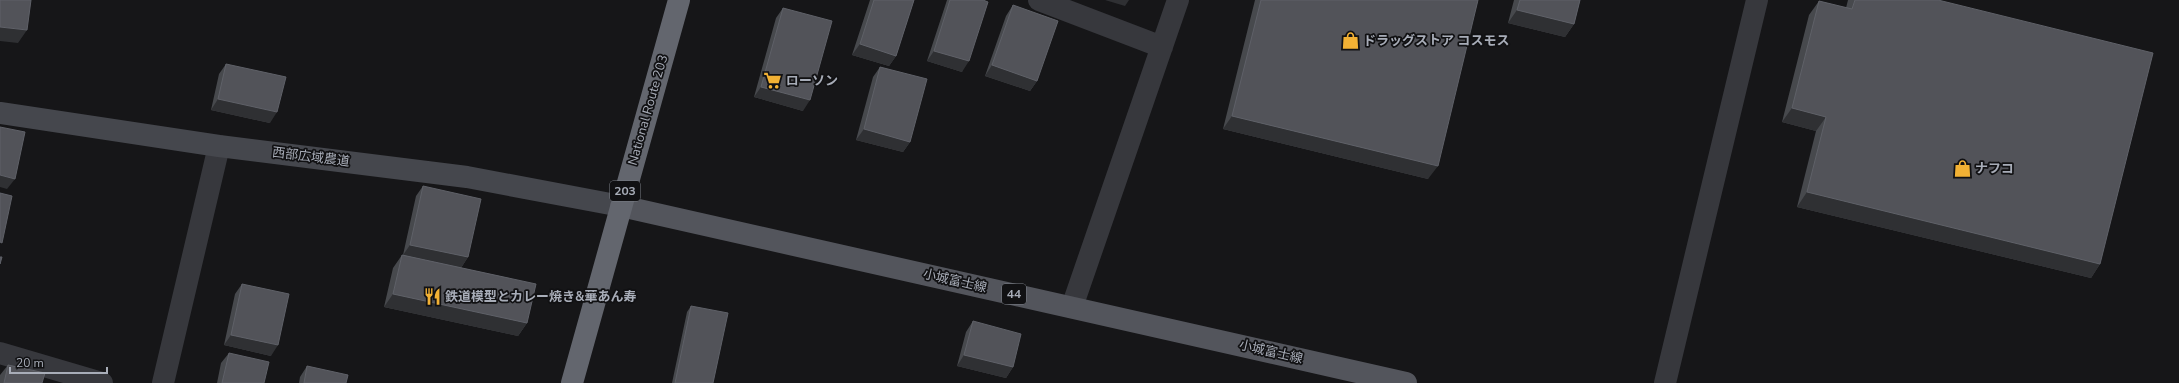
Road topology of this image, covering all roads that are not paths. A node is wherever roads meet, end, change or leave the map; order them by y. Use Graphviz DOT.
graph roads {
  1 [pos="679,0"];
  2 [pos="1039,0"];
  3 [pos="1178,0"];
  4 [pos="1757,0"];
  5 [pos="1162,46"];
  6 [pos="0,113"];
  7 [pos="219,146"];
  8 [pos="621,206"];
  9 [pos="1072,307"];
  10 [pos="0,353"];
  11 [pos="102,383"];
  12 [pos="163,383"];
  13 [pos="572,383"];
  14 [pos="1406,383"];
  15 [pos="1665,383"];
  1 -- 8 [label="highway, National Route 203 / 203"];
  2 -- 5 [label="street"];
  3 -- 5 [label="street"];
  4 -- 15 [label="street"];
  5 -- 9 [label="street"];
  6 -- 7 [label="street, 西部広域農道"];
  7 -- 8 [label="street, 西部広域農道"];
  7 -- 12 [label="street"];
  8 -- 9 [label="main road, 小城富士線 / 44"];
  8 -- 13 [label="highway, National Route 203 / 203"];
  9 -- 14 [label="main road, 小城富士線 / 44"];
  10 -- 11 [label="street"];
}
